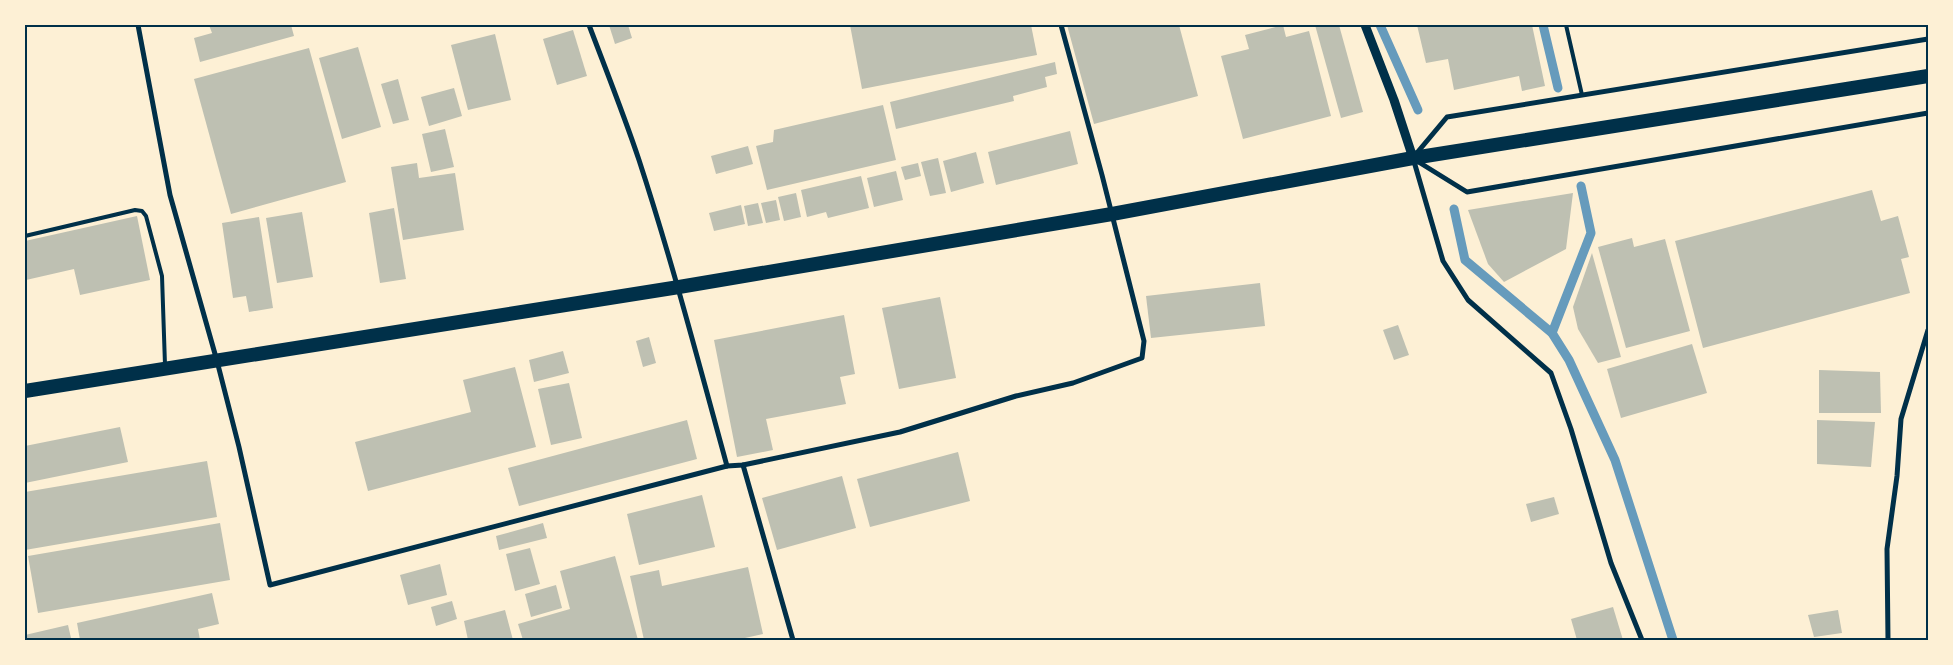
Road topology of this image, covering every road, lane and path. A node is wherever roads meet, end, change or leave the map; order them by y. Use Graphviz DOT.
graph roads {
  1 [pos="138,25"];
  2 [pos="589,25"];
  3 [pos="1061,25"];
  4 [pos="1365,25"];
  5 [pos="1566,25"];
  6 [pos="1928,39"];
  7 [pos="1928,76"];
  8 [pos="1582,95"];
  9 [pos="1928,113"];
  10 [pos="1413,158"];
  11 [pos="1112,214"];
  12 [pos="25,236"];
  13 [pos="679,287"];
  14 [pos="1928,330"];
  15 [pos="217,361"];
  16 [pos="165,369"];
  17 [pos="26,388"];
  18 [pos="743,465"];
  19 [pos="727,466"];
  20 [pos="793,640"];
  21 [pos="1642,640"];
  22 [pos="1888,640"];
  1 -- 15 [label="street"];
  2 -- 13 [label="street"];
  3 -- 11 [label="street"];
  4 -- 10 [label="street"];
  5 -- 8 [label="lane"];
  6 -- 8 [label="street"];
  7 -- 10 [label="highway"];
  8 -- 10 [label="street"];
  9 -- 10 [label="street"];
  10 -- 11 [label="highway"];
  10 -- 21 [label="street"];
  11 -- 13 [label="highway"];
  11 -- 18 [label="street"];
  12 -- 16 [label="lane"];
  13 -- 15 [label="highway"];
  13 -- 19 [label="street"];
  14 -- 22 [label="street"];
  15 -- 16 [label="highway"];
  15 -- 19 [label="street"];
  16 -- 17 [label="highway"];
  18 -- 19 [label="street"];
  18 -- 20 [label="street"];
}
